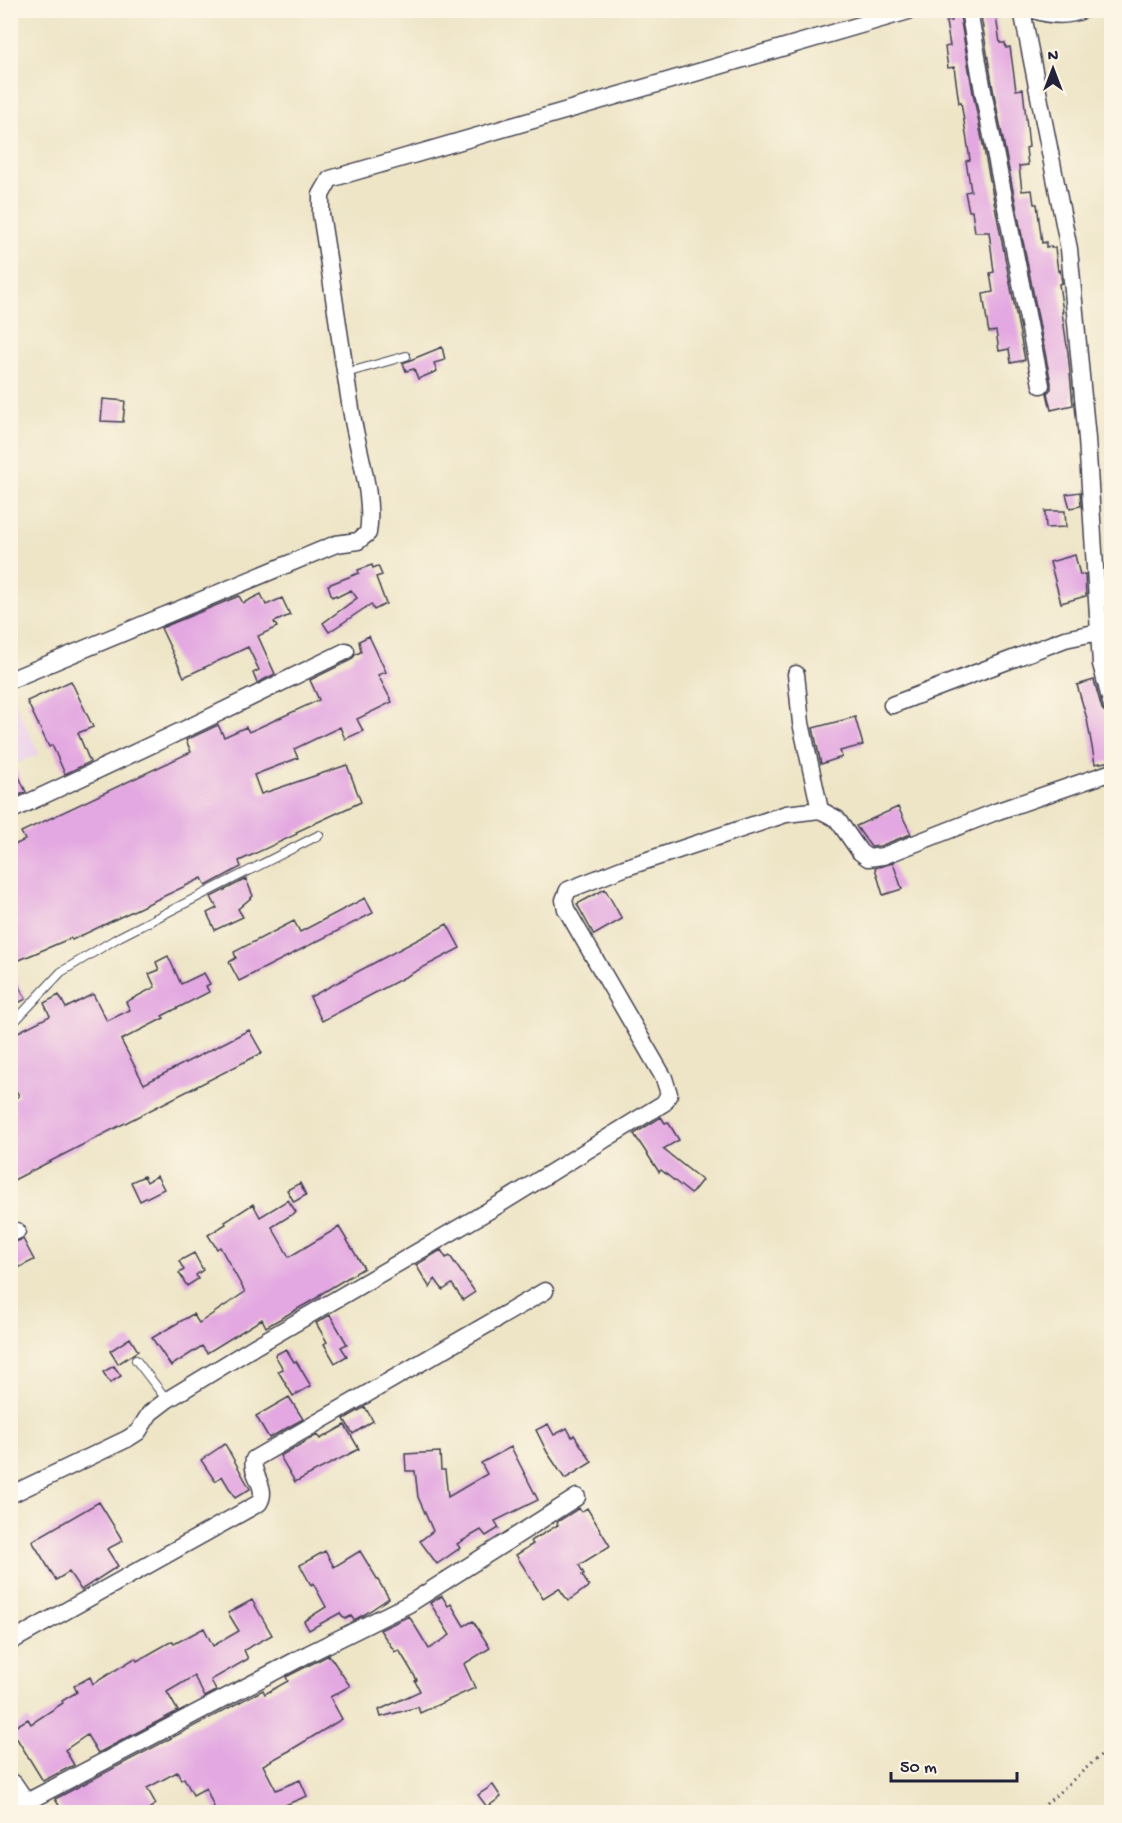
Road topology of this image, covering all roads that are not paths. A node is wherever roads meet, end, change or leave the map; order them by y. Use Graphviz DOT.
graph roads {
  1 [pos="912,10"];
  2 [pos="969,10"];
  3 [pos="1022,10"];
  4 [pos="1034,10"];
  5 [pos="1083,10"];
  6 [pos="406,356"];
  7 [pos="346,373"];
  8 [pos="1041,385"];
  9 [pos="1099,632"];
  10 [pos="346,651"];
  11 [pos="796,674"];
  12 [pos="10,681"];
  13 [pos="891,705"];
  14 [pos="1112,706"];
  15 [pos="1112,772"];
  16 [pos="820,810"];
  17 [pos="10,812"];
  18 [pos="319,835"];
  19 [pos="10,1023"];
  20 [pos="545,1291"];
  21 [pos="136,1360"];
  22 [pos="167,1400"];
  23 [pos="10,1495"];
  24 [pos="577,1497"];
  25 [pos="10,1642"];
  26 [pos="19,1802"];
  1 -- 7 [label="street"];
  2 -- 8 [label="street"];
  3 -- 9 [label="street"];
  4 -- 5 [label="street"];
  6 -- 7 [label="lane"];
  7 -- 12 [label="street"];
  9 -- 13 [label="street"];
  9 -- 14 [label="street"];
  10 -- 17 [label="street"];
  11 -- 16 [label="street"];
  15 -- 16 [label="street"];
  16 -- 22 [label="street"];
  18 -- 19 [label="lane"];
  20 -- 25 [label="street"];
  21 -- 22 [label="lane"];
  22 -- 23 [label="street"];
  24 -- 26 [label="street"];
}
